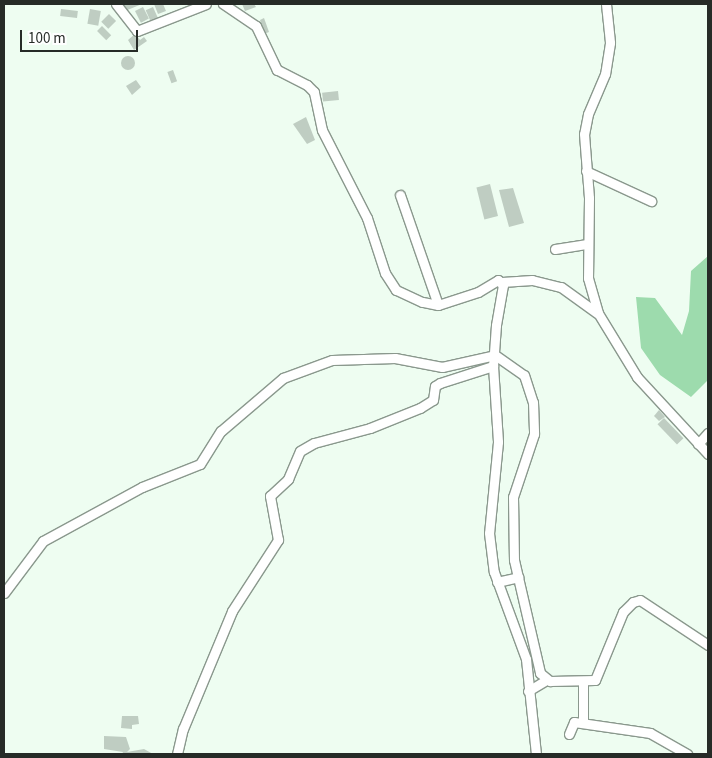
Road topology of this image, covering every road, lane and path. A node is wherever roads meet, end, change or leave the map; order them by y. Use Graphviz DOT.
graph roads {
  1 [pos="116,4"];
  2 [pos="206,4"];
  3 [pos="223,4"];
  4 [pos="606,4"];
  5 [pos="586,171"];
  6 [pos="400,195"];
  7 [pos="651,201"];
  8 [pos="586,244"];
  9 [pos="555,249"];
  10 [pos="502,282"];
  11 [pos="438,305"];
  12 [pos="598,313"];
  13 [pos="495,355"];
  14 [pos="493,366"];
  15 [pos="708,433"];
  16 [pos="698,444"];
  17 [pos="708,454"];
  18 [pos="518,577"];
  19 [pos="497,582"];
  20 [pos="4,593"];
  21 [pos="708,645"];
  22 [pos="546,680"];
  23 [pos="583,682"];
  24 [pos="528,691"];
  25 [pos="584,723"];
  26 [pos="568,734"];
  27 [pos="177,754"];
  28 [pos="536,754"];
  29 [pos="687,754"];
  1 -- 2 [label="street"];
  3 -- 11 [label="street"];
  4 -- 5 [label="street"];
  5 -- 7 [label="street"];
  5 -- 8 [label="street"];
  6 -- 11 [label="street"];
  8 -- 9 [label="street"];
  8 -- 12 [label="street"];
  10 -- 11 [label="street"];
  10 -- 12 [label="street"];
  10 -- 13 [label="street"];
  12 -- 16 [label="street"];
  13 -- 14 [label="street"];
  13 -- 18 [label="street"];
  13 -- 20 [label="street"];
  14 -- 19 [label="street"];
  14 -- 27 [label="street"];
  15 -- 16 [label="street"];
  16 -- 17 [label="street"];
  18 -- 19 [label="street"];
  18 -- 22 [label="street"];
  19 -- 24 [label="street"];
  21 -- 23 [label="street"];
  22 -- 23 [label="street"];
  22 -- 24 [label="street"];
  23 -- 25 [label="street"];
  24 -- 28 [label="street"];
  25 -- 26 [label="street"];
  25 -- 29 [label="street"];
}
